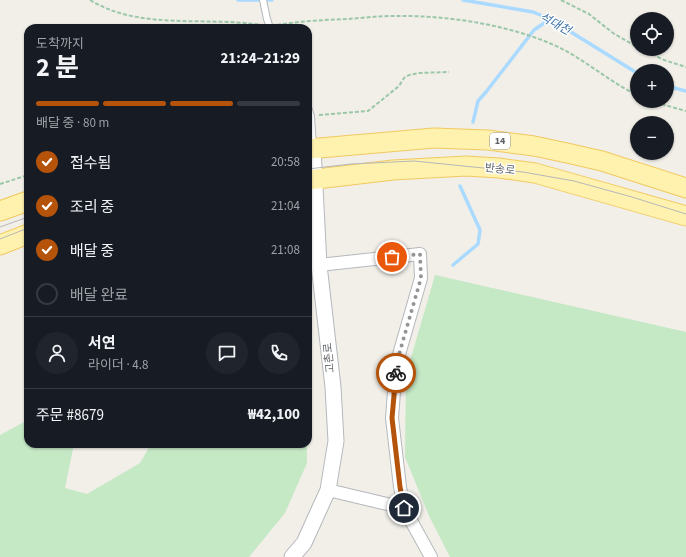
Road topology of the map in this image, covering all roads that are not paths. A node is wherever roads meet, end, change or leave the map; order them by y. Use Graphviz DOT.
graph roads {
  1 [pos="263,0"];
  2 [pos="268,24"];
  3 [pos="312,149"];
  4 [pos="312,180"];
  5 [pos="686,188"];
  6 [pos="312,190"];
  7 [pos="24,202"];
  8 [pos="0,211"];
  9 [pos="686,216"];
  10 [pos="24,236"];
  11 [pos="0,245"];
  12 [pos="319,264"];
  13 [pos="328,490"];
  14 [pos="404,508"];
  15 [pos="292,557"];
  16 [pos="431,557"];
  1 -- 2 [label="lane"];
  3 -- 5 [label="main road, 14"];
  4 -- 9 [label="main road, 반송로"];
  6 -- 12 [label="street, 고촌로"];
  7 -- 8 [label="main road"];
  10 -- 11 [label="main road"];
  12 -- 13 [label="street, 고촌로"];
  12 -- 14 [label="street"];
  13 -- 14 [label="street"];
  13 -- 15 [label="street, 고촌로"];
  14 -- 16 [label="street"];
}
